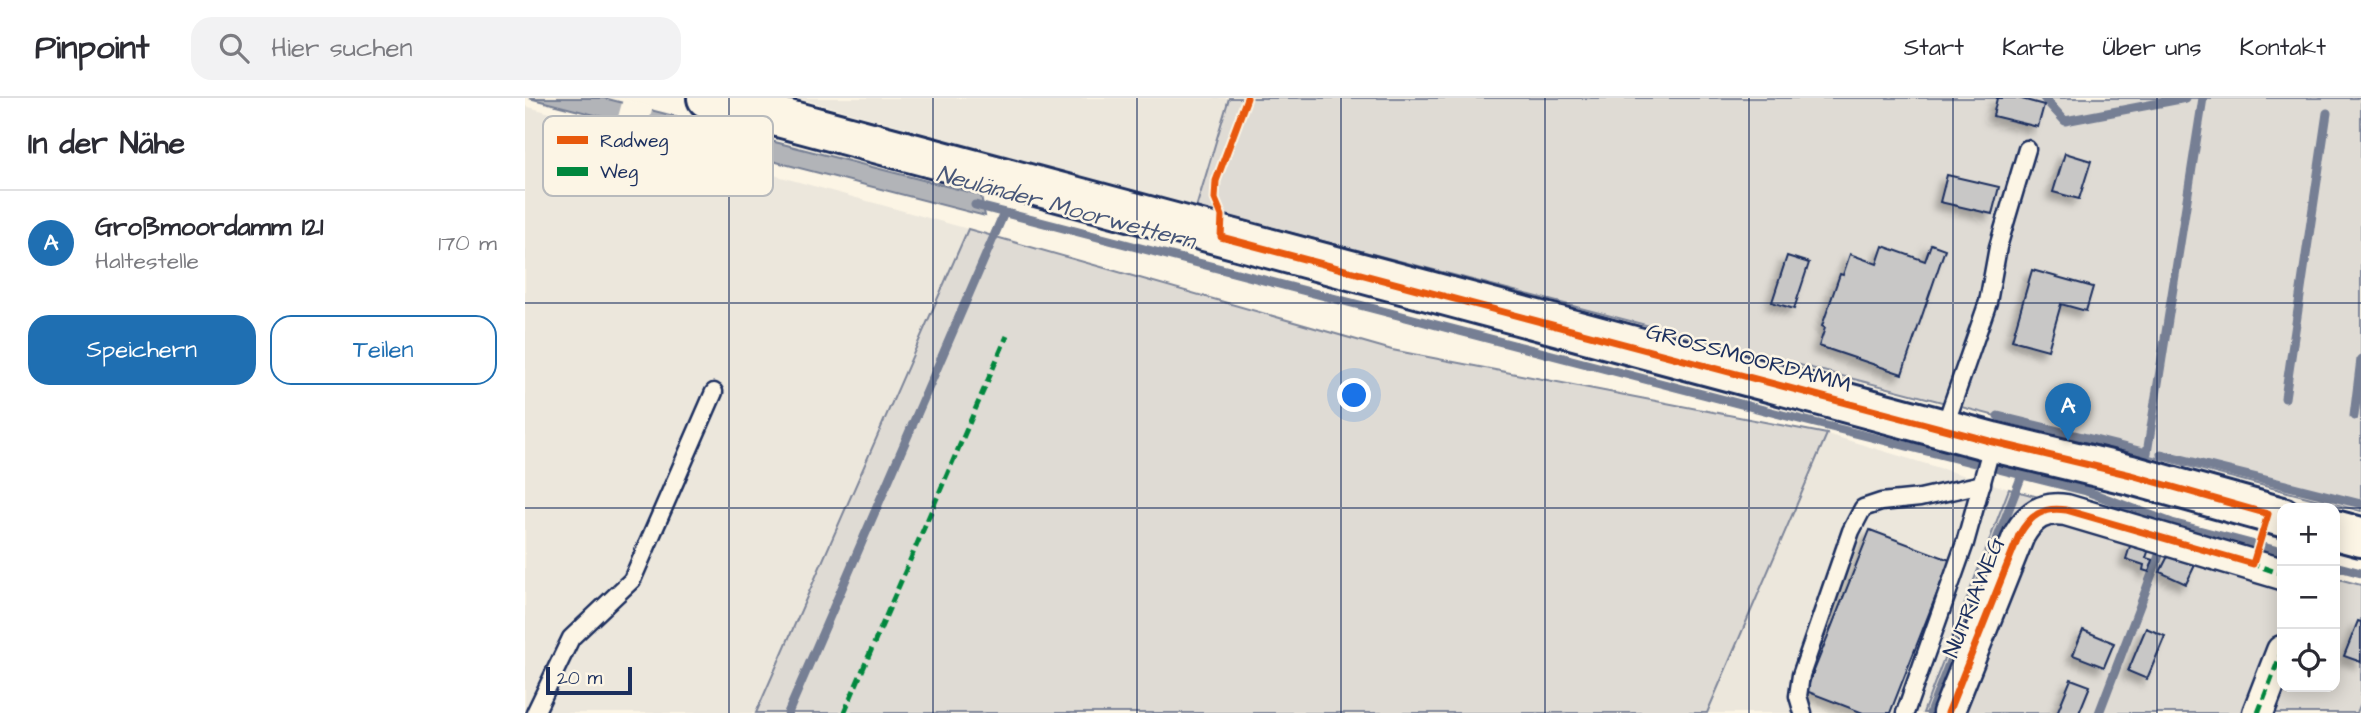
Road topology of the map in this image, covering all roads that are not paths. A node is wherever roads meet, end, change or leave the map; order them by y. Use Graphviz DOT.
graph roads {
  1 [pos="707,98"];
  2 [pos="2027,149"];
  3 [pos="714,392"];
  4 [pos="1944,429"];
  5 [pos="1987,465"];
  6 [pos="2277,516"];
  7 [pos="2340,531"];
  8 [pos="2361,537"];
  9 [pos="2277,573"];
  10 [pos="2277,664"];
  11 [pos="535,713"];
  12 [pos="1803,713"];
  13 [pos="1905,713"];
  14 [pos="1948,713"];
  15 [pos="2258,713"];
  1 -- 4 [label="street, GROSSMOORDAMM"];
  2 -- 4 [label="lane"];
  3 -- 11 [label="lane"];
  4 -- 5 [label="street, GROSSMOORDAMM"];
  5 -- 6 [label="street, GROSSMOORDAMM"];
  5 -- 12 [label="lane"];
  5 -- 13 [label="lane"];
  7 -- 8 [label="street"];
  9 -- 14 [label="street, NUTRIAWEG"];
  10 -- 15 [label="street"];
}
